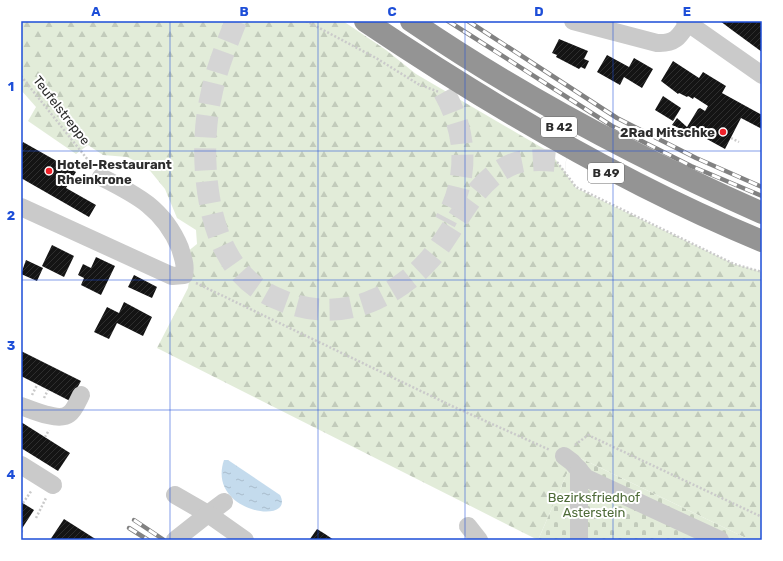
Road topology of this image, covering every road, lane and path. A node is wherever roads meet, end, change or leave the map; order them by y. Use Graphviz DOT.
graph roads {
  1 [pos="306,21"];
  2 [pos="366,21"];
  3 [pos="385,21"];
  4 [pos="411,21"];
  5 [pos="574,21"];
  6 [pos="686,22"];
  7 [pos="412,52"];
  8 [pos="762,75"];
  9 [pos="21,76"];
  10 [pos="443,92"];
  11 [pos="731,138"];
  12 [pos="739,142"];
  13 [pos="561,161"];
  14 [pos="101,177"];
  15 [pos="646,187"];
  16 [pos="21,207"];
  17 [pos="762,213"];
  18 [pos="762,227"];
  19 [pos="762,241"];
  20 [pos="762,272"];
  21 [pos="184,275"];
  22 [pos="81,396"];
  23 [pos="21,406"];
  24 [pos="564,456"];
  25 [pos="21,465"];
  26 [pos="579,469"];
  27 [pos="53,485"];
  28 [pos="175,495"];
  29 [pos="224,502"];
  30 [pos="208,514"];
  31 [pos="762,517"];
  32 [pos="36,518"];
  33 [pos="468,526"];
  34 [pos="175,540"];
  35 [pos="245,540"];
  36 [pos="479,540"];
  37 [pos="578,540"];
  38 [pos="720,540"];
  1 -- 10 [label="path"];
  2 -- 7 [label="highway, B 42"];
  3 -- 18 [label="highway, B 42"];
  4 -- 17 [label="highway"];
  5 -- 6 [label="street"];
  6 -- 8 [label="street"];
  7 -- 10 [label="highway"];
  7 -- 15 [label="highway, B 42"];
  9 -- 14 [label="path, Teufelstreppe"];
  11 -- 12 [label="path"];
  13 -- 15 [label="highway, B 49"];
  13 -- 20 [label="path"];
  14 -- 21 [label="street"];
  15 -- 19 [label="highway, B 42"];
  16 -- 21 [label="street"];
  21 -- 24 [label="path"];
  22 -- 23 [label="street"];
  24 -- 26 [label="street"];
  24 -- 31 [label="path"];
  25 -- 27 [label="street"];
  26 -- 37 [label="street"];
  26 -- 38 [label="street"];
  27 -- 32 [label="path"];
  28 -- 30 [label="street"];
  29 -- 30 [label="street"];
  30 -- 34 [label="street"];
  30 -- 35 [label="street"];
  33 -- 36 [label="street"];
}
